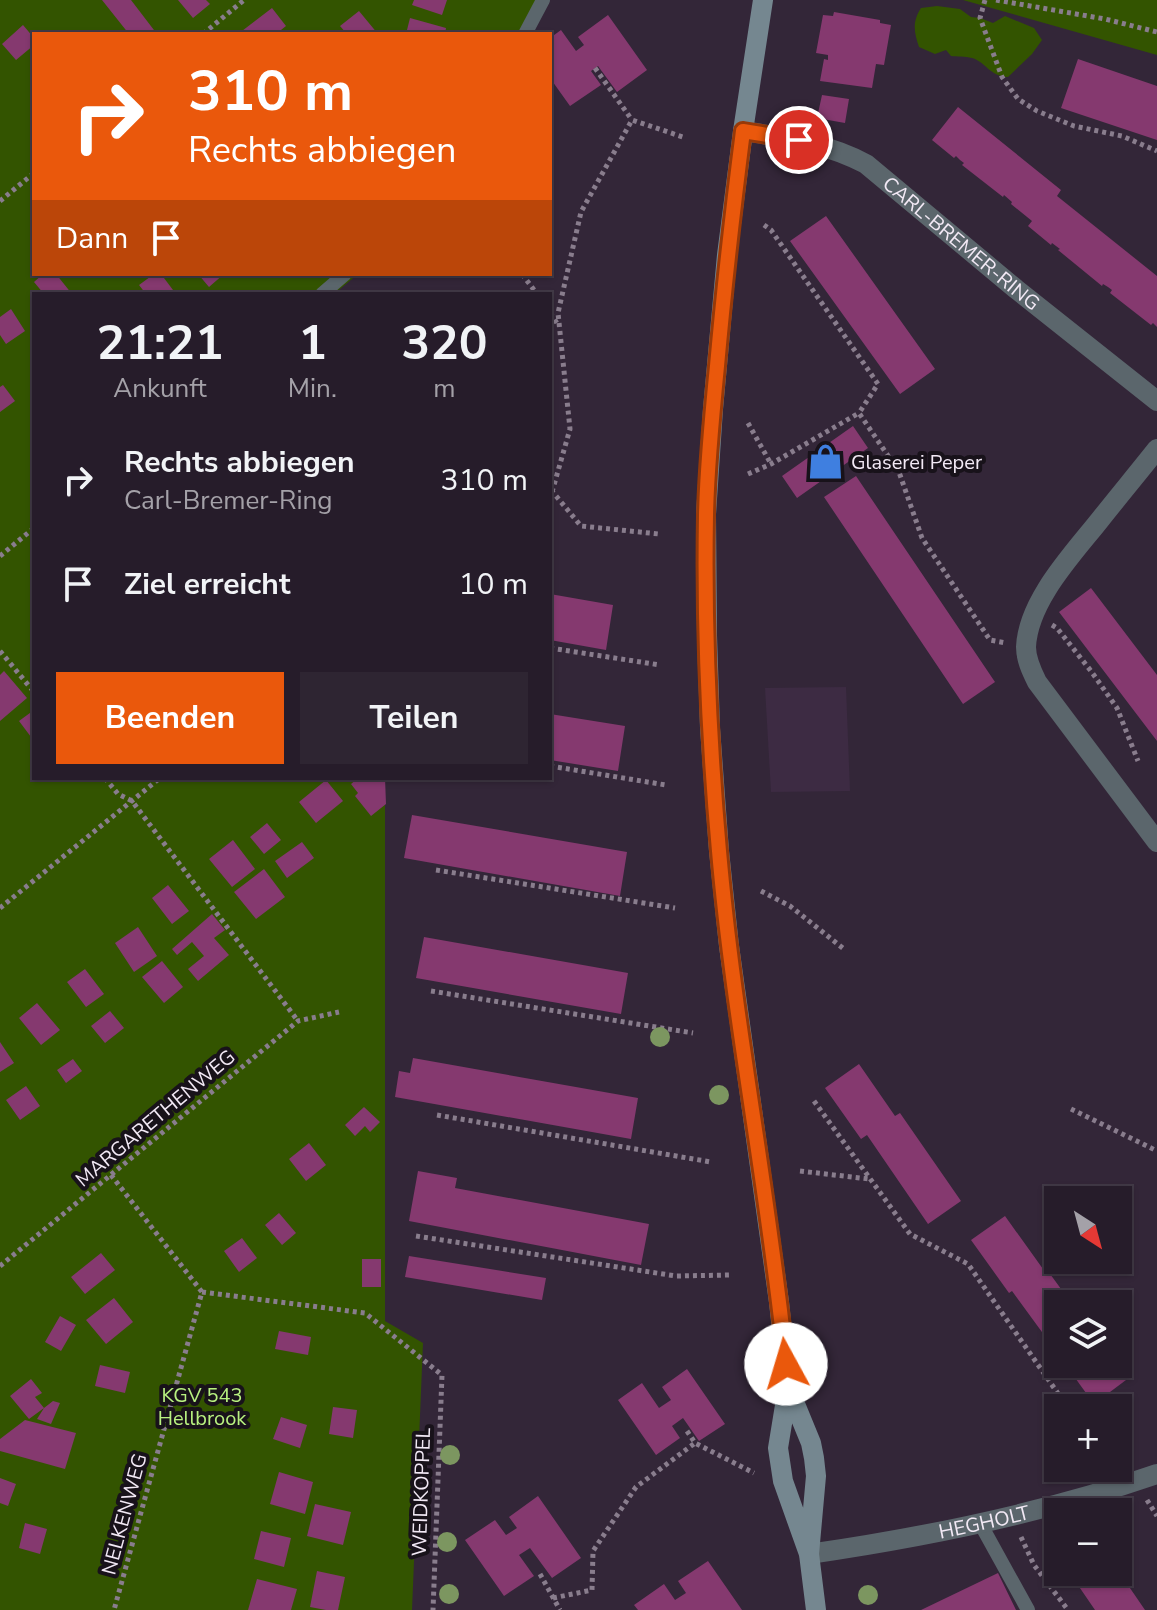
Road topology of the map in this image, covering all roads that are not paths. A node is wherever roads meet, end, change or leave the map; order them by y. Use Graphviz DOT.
graph roads {
  1 [pos="543,0"];
  2 [pos="763,0"];
  3 [pos="526,32"];
  4 [pos="743,131"];
  5 [pos="343,276"];
  6 [pos="324,292"];
  7 [pos="1157,401"];
  8 [pos="1157,449"];
  9 [pos="1157,842"];
  10 [pos="788,1387"];
  11 [pos="1157,1474"];
  12 [pos="980,1523"];
  13 [pos="809,1554"];
  14 [pos="816,1610"];
  15 [pos="1028,1610"];
  1 -- 3 [label="lane"];
  2 -- 4 [label="street"];
  4 -- 7 [label="street, CARL-BREMER-RING"];
  4 -- 10 [label="street"];
  5 -- 6 [label="lane"];
  8 -- 9 [label="street"];
  10 -- 13 [label="street"];
  10 -- 13 [label="street"];
  11 -- 12 [label="street, HEGHOLT"];
  12 -- 13 [label="street, HEGHOLT"];
  12 -- 15 [label="lane"];
  13 -- 14 [label="street"];
}
